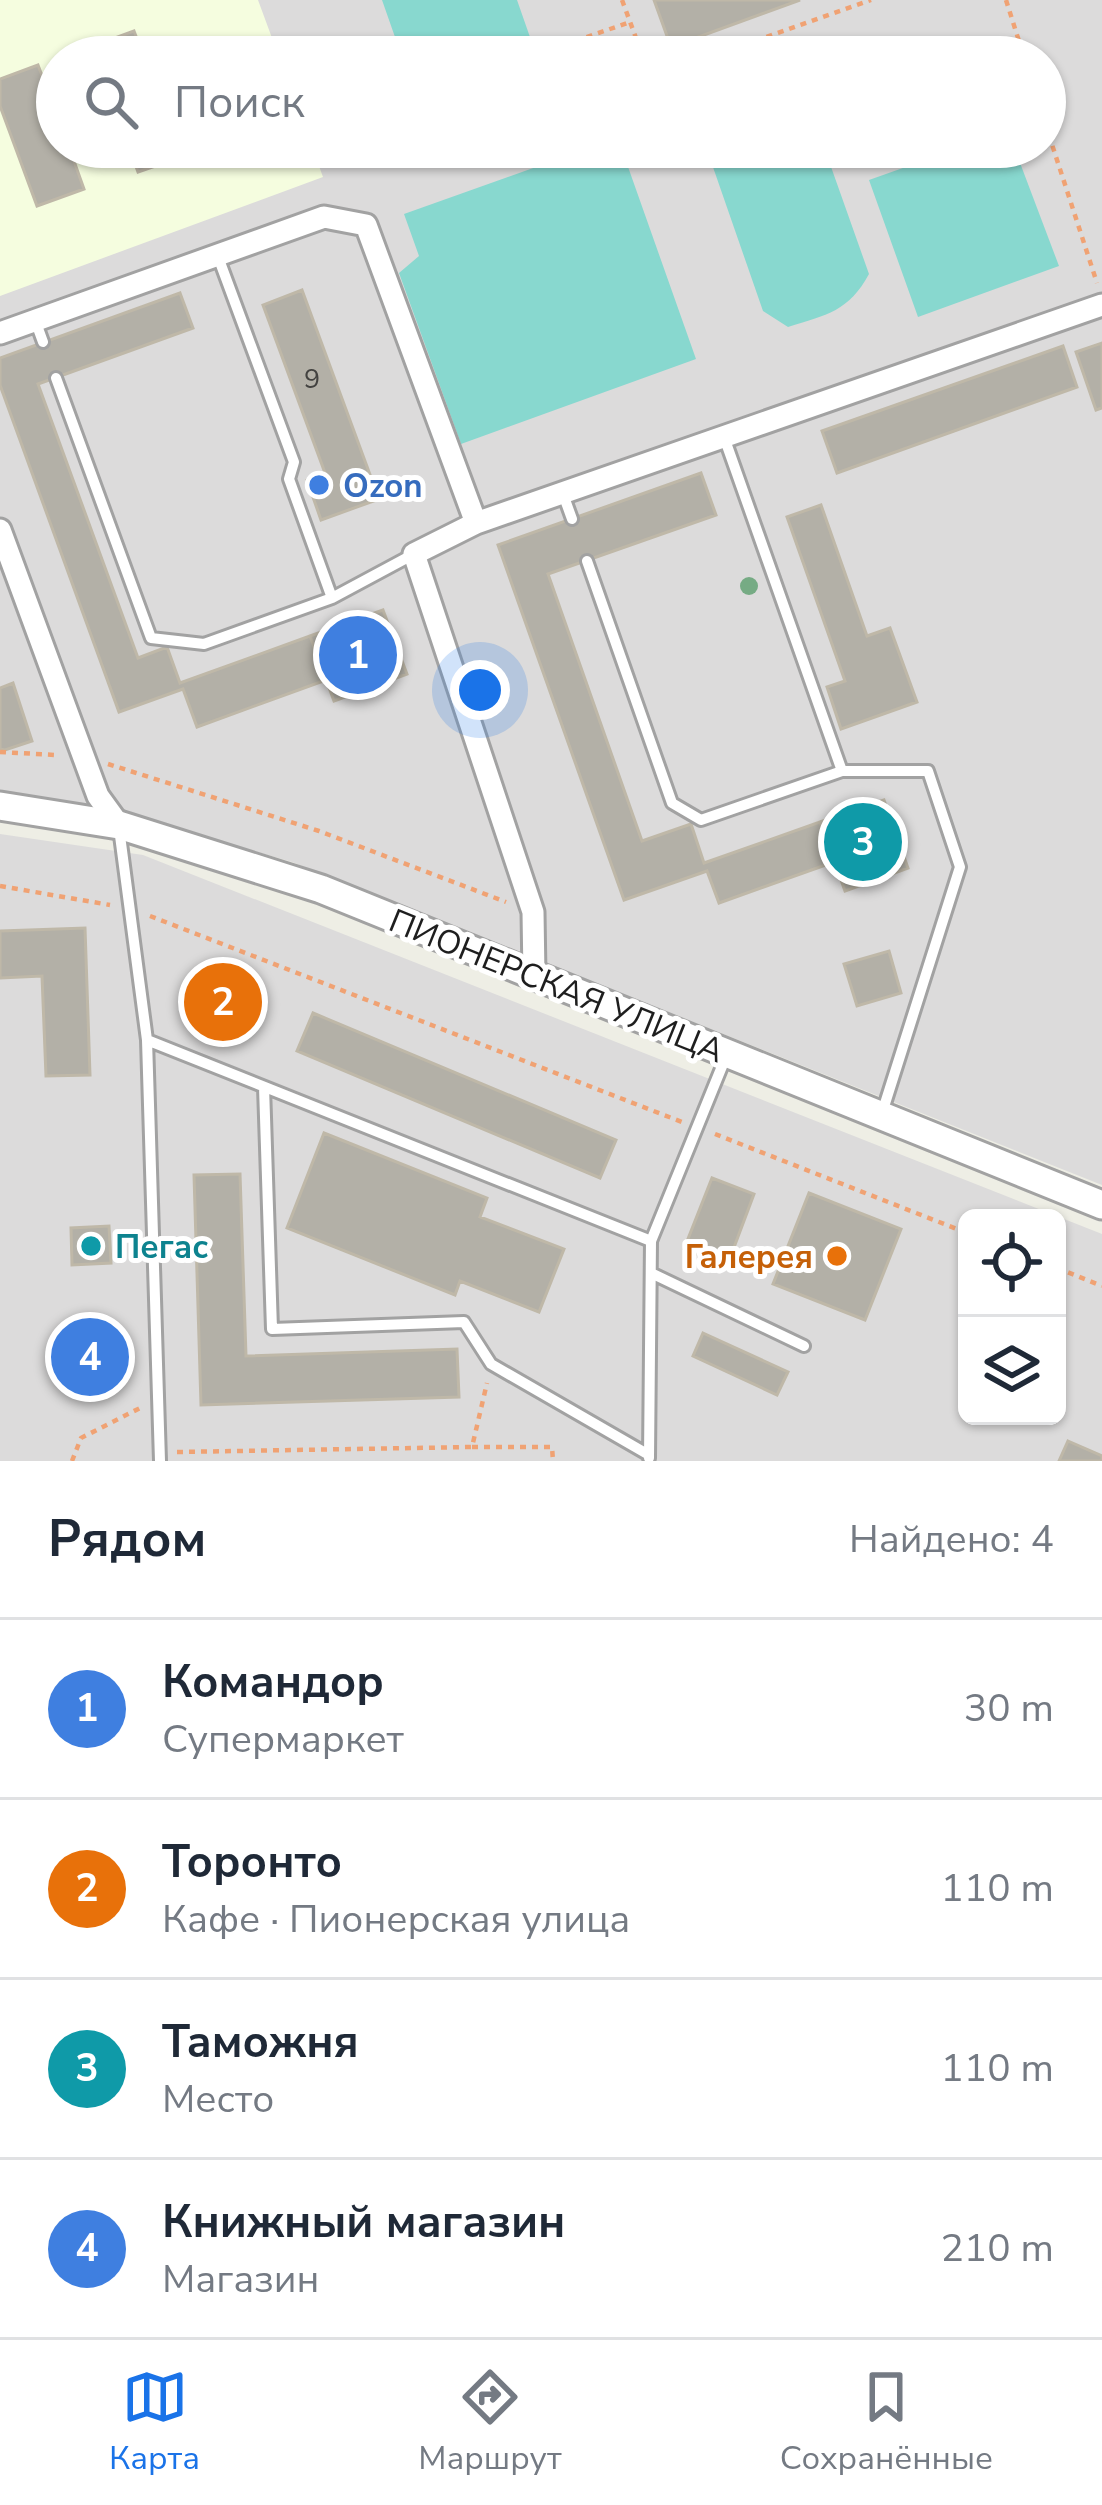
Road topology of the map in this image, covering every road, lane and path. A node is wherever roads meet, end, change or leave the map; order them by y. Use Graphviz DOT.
graph roads {
  1 [pos="622,0"];
  2 [pos="871,0"];
  3 [pos="1006,0"];
  4 [pos="630,22"];
  5 [pos="590,36"];
  6 [pos="635,36"];
  7 [pos="769,36"];
  8 [pos="1017,36"];
  9 [pos="1059,168"];
  10 [pos="217,254"];
  11 [pos="1102,302"];
  12 [pos="35,320"];
  13 [pos="0,333"];
  14 [pos="43,342"];
  15 [pos="56,378"];
  16 [pos="724,437"];
  17 [pos="562,493"];
  18 [pos="572,519"];
  19 [pos="476,523"];
  20 [pos="0,530"];
  21 [pos="414,554"];
  22 [pos="586,561"];
  23 [pos="332,598"];
  24 [pos="0,752"];
  25 [pos="83,756"];
  26 [pos="842,771"];
  27 [pos="0,806"];
  28 [pos="119,825"];
  29 [pos="0,886"];
  30 [pos="130,908"];
  31 [pos="533,912"];
  32 [pos="534,976"];
  33 [pos="147,1040"];
  34 [pos="727,1054"];
  35 [pos="264,1087"];
  36 [pos="881,1116"];
  37 [pos="698,1128"];
  38 [pos="1102,1205"];
  39 [pos="958,1229"];
  40 [pos="651,1241"];
  41 [pos="1066,1272"];
  42 [pos="651,1273"];
  43 [pos="1102,1286"];
  44 [pos="804,1346"];
  45 [pos="491,1364"];
  46 [pos="158,1398"];
  47 [pos="472,1447"];
  48 [pos="160,1457"];
  49 [pos="649,1458"];
  50 [pos="72,1461"];
  51 [pos="553,1461"];
  1 -- 4 [label="path"];
  2 -- 7 [label="path"];
  3 -- 8 [label="path"];
  4 -- 5 [label="path"];
  4 -- 6 [label="path"];
  9 -- 11 [label="path"];
  10 -- 12 [label="street"];
  10 -- 19 [label="street"];
  10 -- 23 [label="lane"];
  11 -- 16 [label="street"];
  12 -- 13 [label="street"];
  12 -- 14 [label="lane"];
  15 -- 23 [label="lane"];
  16 -- 17 [label="street"];
  16 -- 26 [label="lane"];
  17 -- 18 [label="lane"];
  17 -- 19 [label="street"];
  19 -- 21 [label="street"];
  20 -- 25 [label="street"];
  21 -- 23 [label="lane"];
  21 -- 31 [label="street"];
  22 -- 26 [label="lane"];
  24 -- 25 [label="path"];
  25 -- 28 [label="street"];
  25 -- 31 [label="path"];
  26 -- 36 [label="lane"];
  27 -- 28 [label="street, ПИОНЕРСКАЯ УЛИЦА"];
  28 -- 30 [label="lane"];
  28 -- 32 [label="street, ПИОНЕРСКАЯ УЛИЦА"];
  29 -- 30 [label="path"];
  30 -- 33 [label="lane"];
  30 -- 37 [label="path"];
  31 -- 32 [label="street"];
  32 -- 34 [label="street, ПИОНЕРСКАЯ УЛИЦА"];
  33 -- 35 [label="lane"];
  33 -- 46 [label="lane"];
  34 -- 36 [label="street, ПИОНЕРСКАЯ УЛИЦА"];
  34 -- 37 [label="lane"];
  35 -- 40 [label="lane"];
  35 -- 45 [label="lane"];
  36 -- 38 [label="street, ПИОНЕРСКАЯ УЛИЦА"];
  37 -- 39 [label="path"];
  37 -- 40 [label="lane"];
  40 -- 42 [label="lane"];
  41 -- 43 [label="path"];
  42 -- 44 [label="lane"];
  42 -- 49 [label="lane"];
  45 -- 47 [label="path"];
  45 -- 49 [label="lane"];
  46 -- 48 [label="lane"];
  46 -- 50 [label="path"];
  47 -- 48 [label="path"];
  47 -- 51 [label="path"];
}
